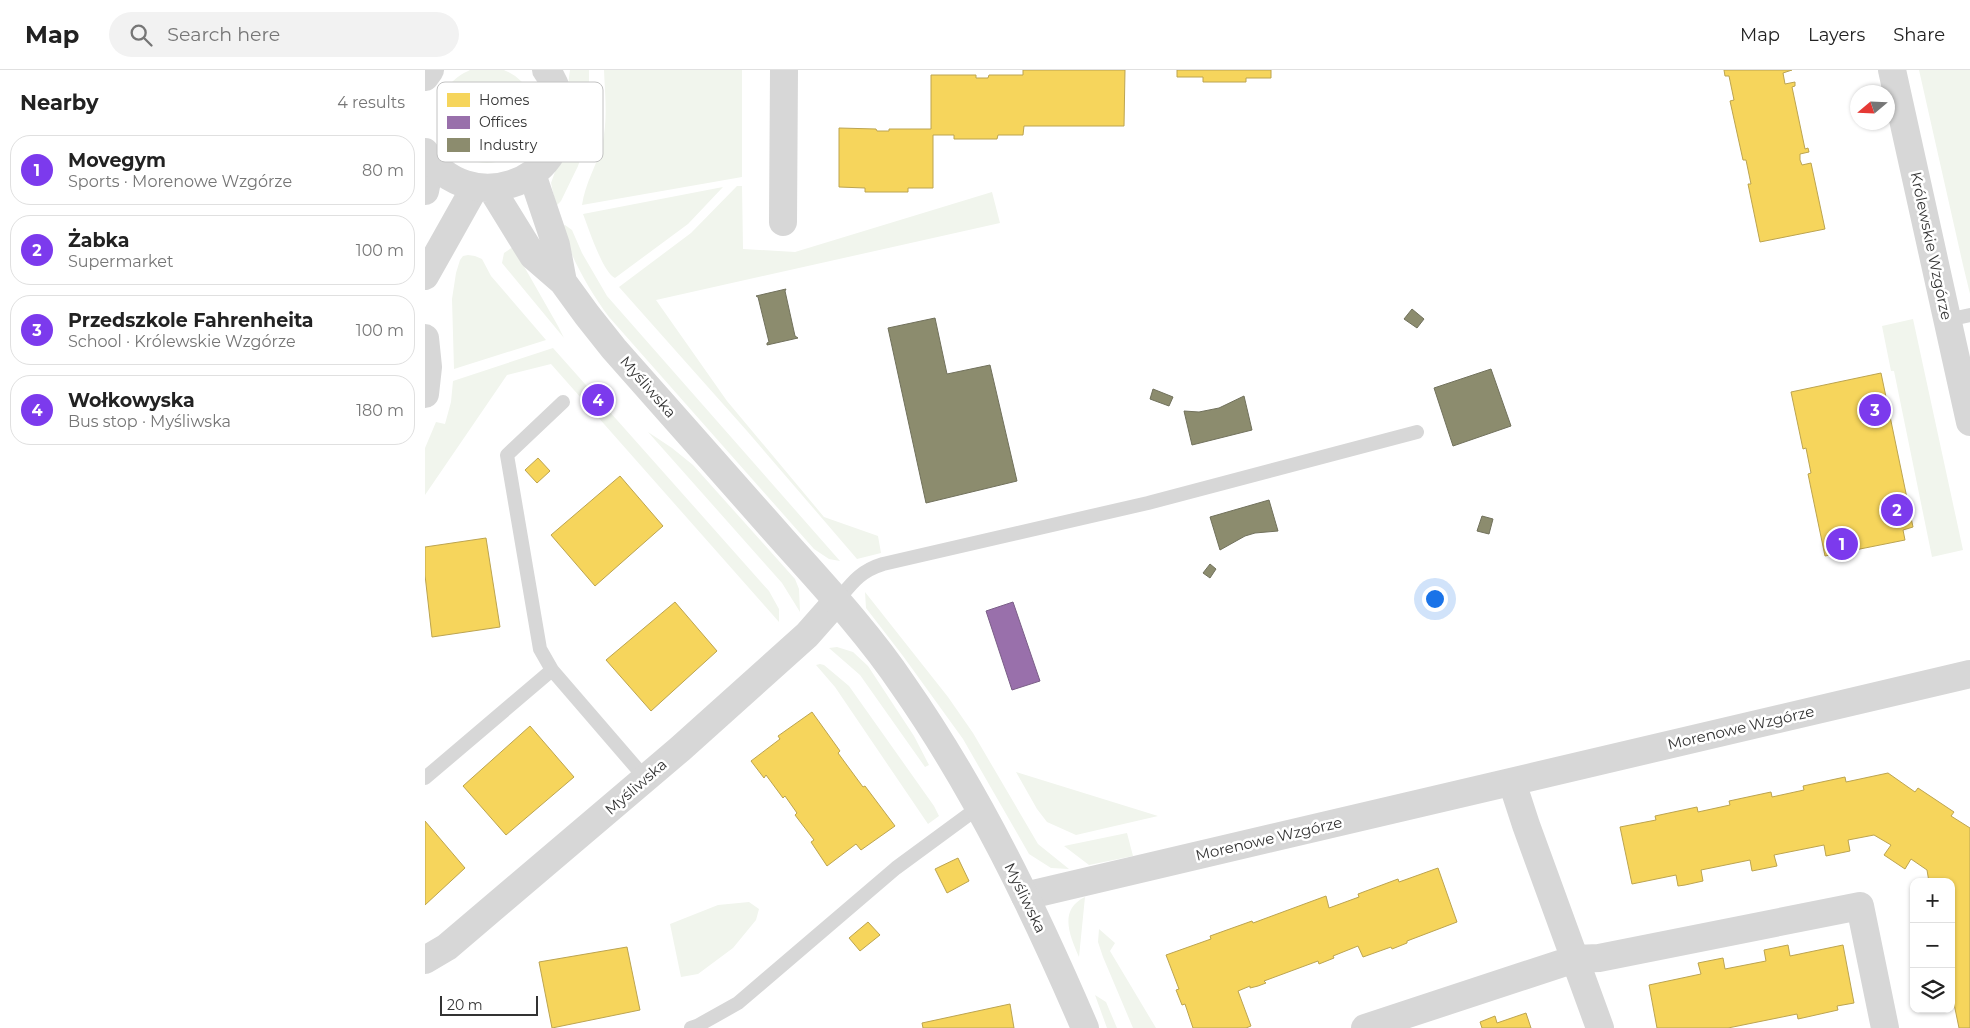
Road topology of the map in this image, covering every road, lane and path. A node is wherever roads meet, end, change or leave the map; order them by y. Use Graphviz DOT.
graph roads {
  1 [pos="430,70"];
  2 [pos="783,70"];
  3 [pos="1892,70"];
  4 [pos="425,77"];
  5 [pos="428,157"];
  6 [pos="543,162"];
  7 [pos="532,174"];
  8 [pos="483,188"];
  9 [pos="425,191"];
  10 [pos="783,222"];
  11 [pos="425,276"];
  12 [pos="563,282"];
  13 [pos="1959,318"];
  14 [pos="425,338"];
  15 [pos="425,394"];
  16 [pos="563,402"];
  17 [pos="1970,422"];
  18 [pos="1417,432"];
  19 [pos="837,601"];
  20 [pos="552,670"];
  21 [pos="1970,674"];
  22 [pos="425,778"];
  23 [pos="646,779"];
  24 [pos="1513,782"];
  25 [pos="979,807"];
  26 [pos="1025,896"];
  27 [pos="1575,959"];
  28 [pos="425,960"];
  29 [pos="691,1028"];
  30 [pos="1085,1028"];
  31 [pos="1365,1028"];
  32 [pos="1600,1028"];
  33 [pos="1885,1028"];
  1 -- 4 [label="street"];
  2 -- 10 [label="street"];
  3 -- 13 [label="street, Królewskie Wzgórze"];
  5 -- 8 [label="street"];
  5 -- 9 [label="street"];
  6 -- 7 [label="street"];
  7 -- 8 [label="street"];
  7 -- 12 [label="street, Myśliwska"];
  8 -- 11 [label="street"];
  8 -- 12 [label="street, Myśliwska"];
  12 -- 19 [label="street, Myśliwska"];
  13 -- 17 [label="street, Królewskie Wzgórze"];
  14 -- 15 [label="street"];
  16 -- 20 [label="lane"];
  18 -- 19 [label="lane"];
  19 -- 23 [label="street, Myśliwska"];
  19 -- 25 [label="street, Myśliwska"];
  20 -- 22 [label="lane"];
  20 -- 23 [label="lane"];
  21 -- 24 [label="street, Morenowe Wzgórze"];
  23 -- 28 [label="street, Myśliwska"];
  24 -- 26 [label="street, Morenowe Wzgórze"];
  24 -- 27 [label="street"];
  25 -- 26 [label="street, Myśliwska"];
  25 -- 29 [label="lane"];
  26 -- 30 [label="street, Myśliwska"];
  27 -- 31 [label="street"];
  27 -- 32 [label="street"];
  27 -- 33 [label="street"];
}
